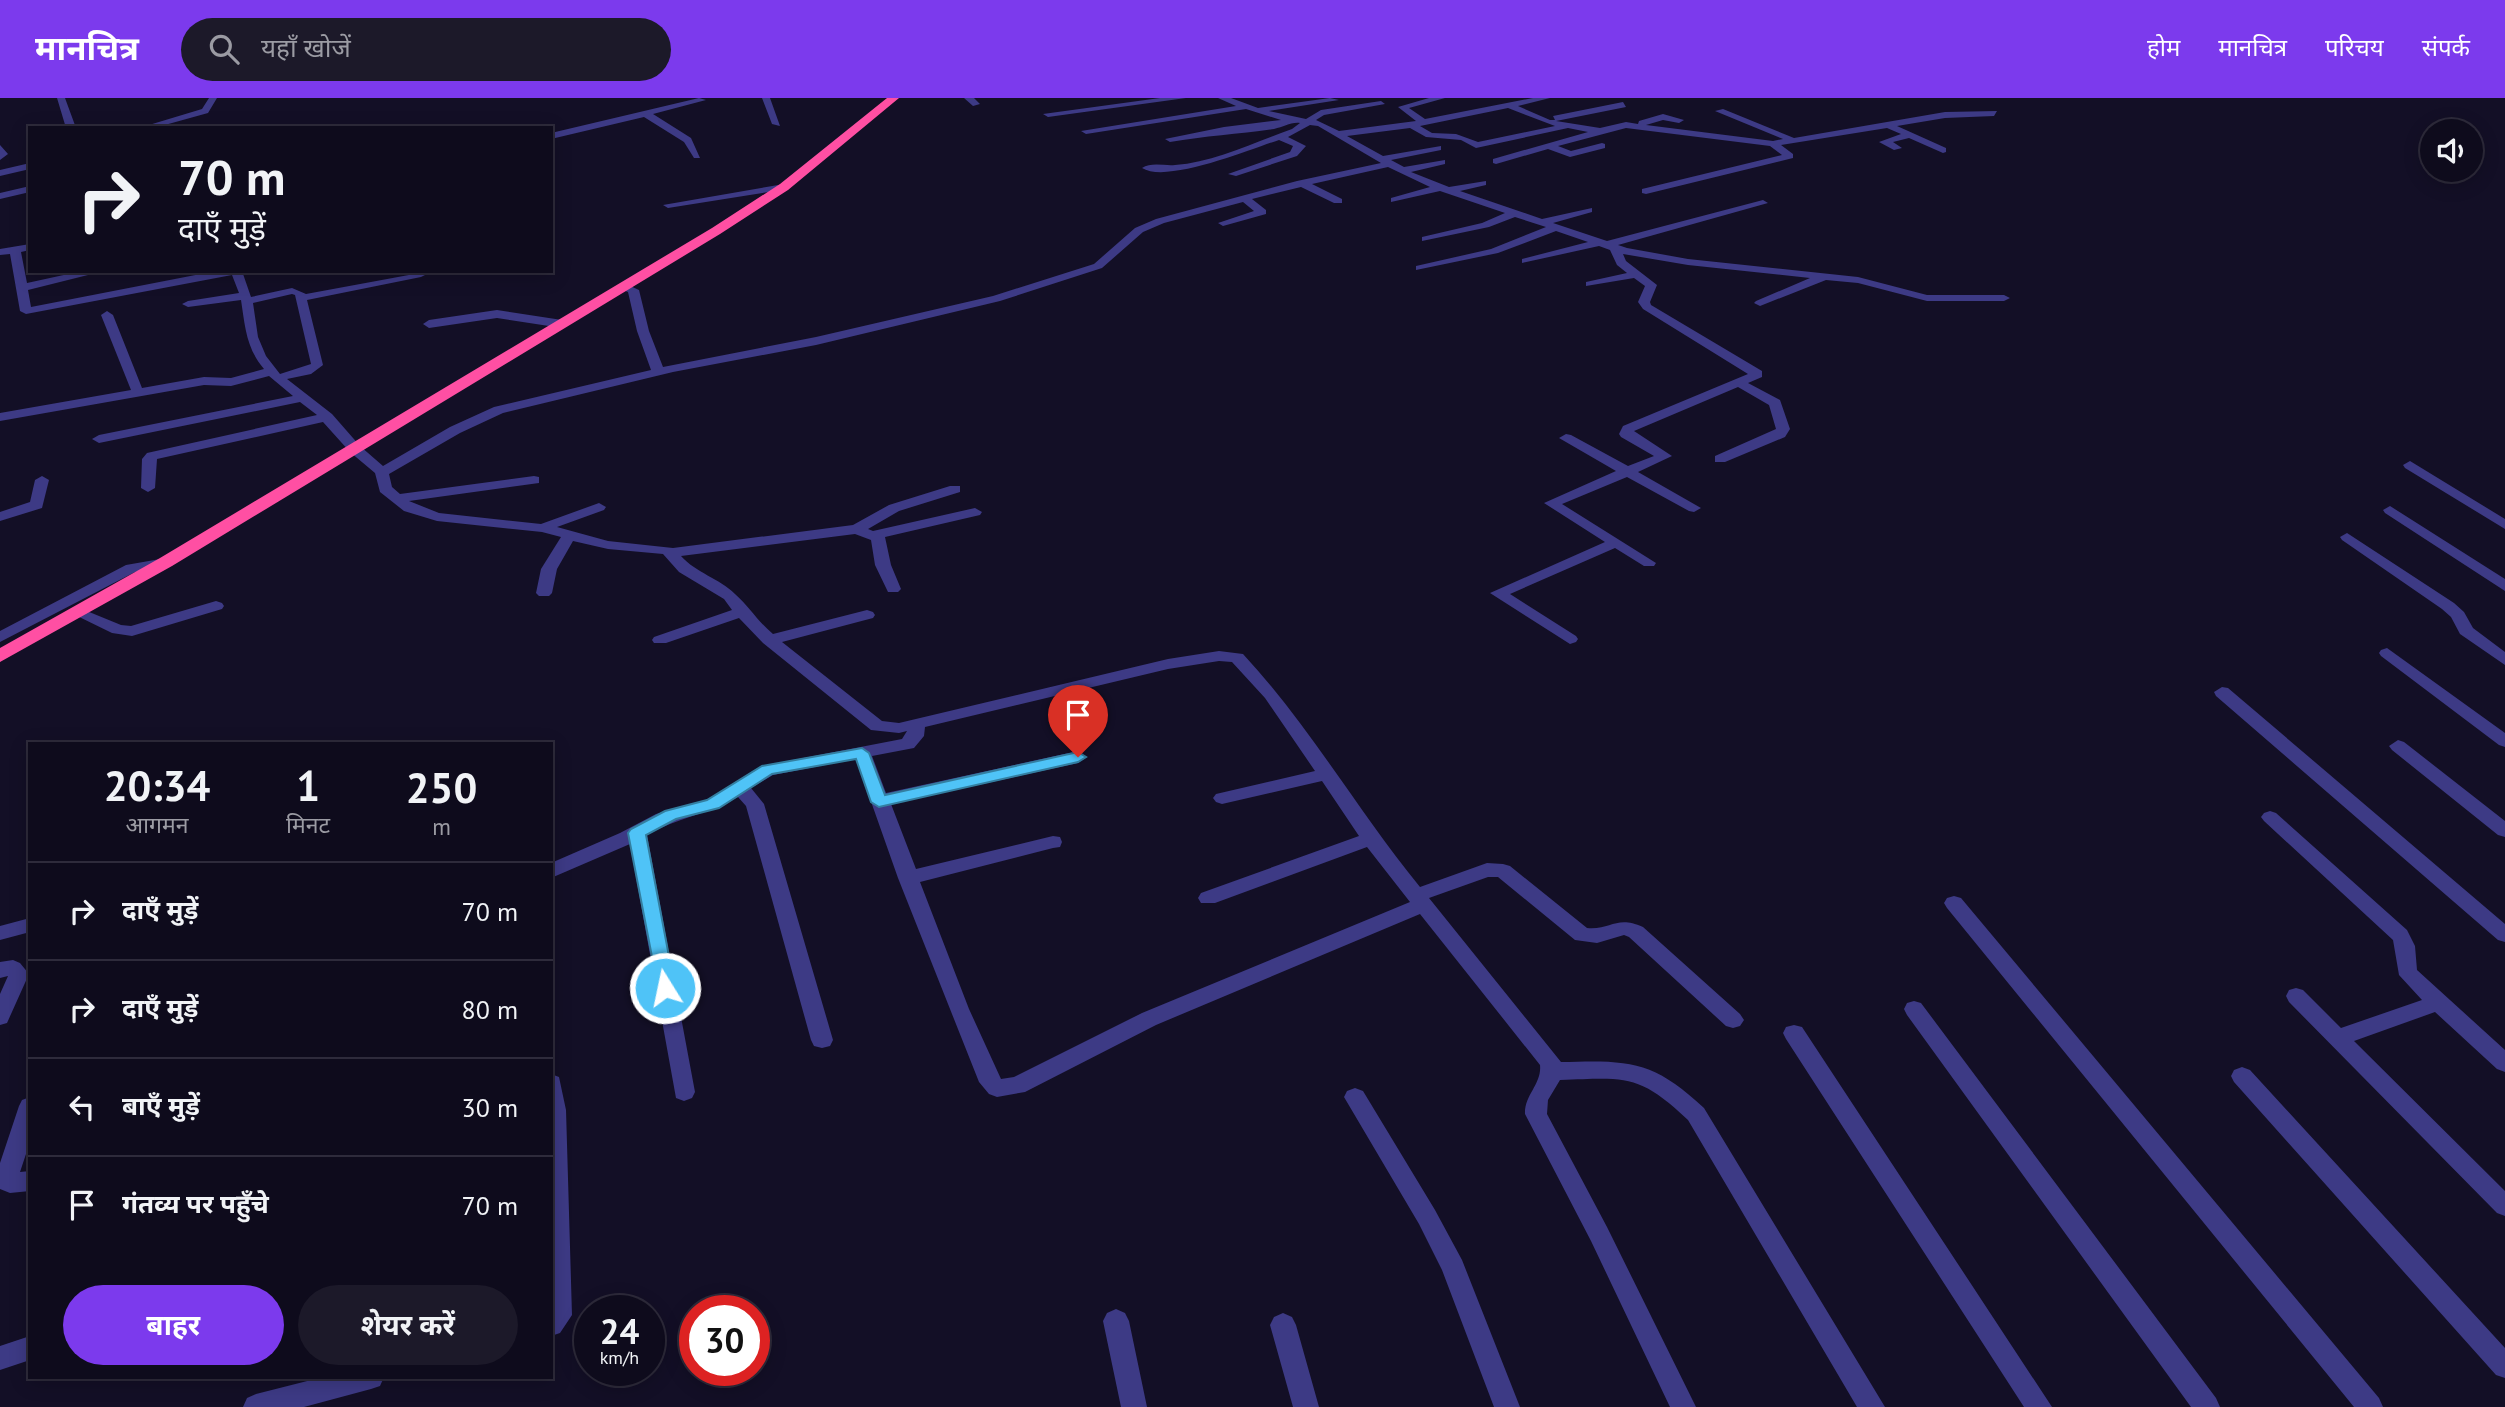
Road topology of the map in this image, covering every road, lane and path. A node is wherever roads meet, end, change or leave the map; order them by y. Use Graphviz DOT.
graph roads {
  1 [pos="61,98"];
  2 [pos="213,98"];
  3 [pos="766,98"];
  4 [pos="894,98"];
  5 [pos="1182,98"];
  6 [pos="1222,98"];
  7 [pos="1349,98"];
  8 [pos="1441,98"];
  9 [pos="1546,98"];
  10 [pos="703,99"];
  11 [pos="1288,102"];
  12 [pos="1381,104"];
  13 [pos="1623,105"];
  14 [pos="1510,106"];
  15 [pos="1245,107"];
  16 [pos="1255,110"];
  17 [pos="1720,111"];
  18 [pos="1994,113"];
  19 [pos="1048,114"];
  20 [pos="647,115"];
  21 [pos="1289,120"];
  22 [pos="1542,120"];
  23 [pos="1679,120"];
  24 [pos="1307,122"];
  25 [pos="1423,122"];
  26 [pos="777,124"];
  27 [pos="1412,125"];
  28 [pos="1571,125"];
  29 [pos="1632,125"];
  30 [pos="70,126"];
  31 [pos="151,126"];
  32 [pos="1890,126"];
  33 [pos="1086,131"];
  34 [pos="1600,131"];
  35 [pos="1336,134"];
  36 [pos="1909,135"];
  37 [pos="553,136"];
  38 [pos="1279,136"];
  39 [pos="1170,139"];
  40 [pos="1796,142"];
  41 [pos="1773,144"];
  42 [pos="1549,146"];
  43 [pos="1602,146"];
  44 [pos="0,148"];
  45 [pos="1438,148"];
  46 [pos="1897,148"];
  47 [pos="1943,150"];
  48 [pos="697,156"];
  49 [pos="0,157"];
  50 [pos="1496,161"];
  51 [pos="1385,162"];
  52 [pos="1442,162"];
  53 [pos="28,166"];
  54 [pos="1147,168"];
  55 [pos="1401,171"];
  56 [pos="0,173"];
  57 [pos="1233,174"];
  58 [pos="0,180"];
  59 [pos="790,182"];
  60 [pos="1301,183"];
  61 [pos="1482,183"];
  62 [pos="28,189"];
  63 [pos="1442,189"];
  64 [pos="715,190"];
  65 [pos="1646,191"];
  66 [pos="17,192"];
  67 [pos="0,196"];
  68 [pos="1245,198"];
  69 [pos="1395,200"];
  70 [pos="1338,201"];
  71 [pos="1763,203"];
  72 [pos="668,205"];
  73 [pos="1588,210"];
  74 [pos="1512,214"];
  75 [pos="1543,222"];
  76 [pos="1223,223"];
  77 [pos="1556,227"];
  78 [pos="1426,239"];
  79 [pos="1607,245"];
  80 [pos="28,247"];
  81 [pos="15,250"];
  82 [pos="0,252"];
  83 [pos="1526,261"];
  84 [pos="1420,268"];
  85 [pos="89,273"];
  86 [pos="226,273"];
  87 [pos="237,273"];
  88 [pos="421,274"];
  89 [pos="1637,274"];
  90 [pos="1826,276"];
  91 [pos="1590,284"];
  92 [pos="21,288"];
  93 [pos="628,288"];
  94 [pos="246,298"];
  95 [pos="301,298"];
  96 [pos="2004,298"];
  97 [pos="1760,303"];
  98 [pos="188,304"];
  99 [pos="107,315"];
  100 [pos="429,324"];
  101 [pos="562,324"];
  102 [pos="658,371"];
  103 [pos="274,374"];
  104 [pos="1740,383"];
  105 [pos="138,393"];
  106 [pos="303,398"];
  107 [pos="0,417"];
  108 [pos="327,417"];
  109 [pos="1566,438"];
  110 [pos="99,439"];
  111 [pos="355,449"];
  112 [pos="1720,458"];
  113 [pos="2410,465"];
  114 [pos="382,472"];
  115 [pos="1630,473"];
  116 [pos="42,480"];
  117 [pos="534,480"];
  118 [pos="148,488"];
  119 [pos="955,489"];
  120 [pos="396,499"];
  121 [pos="600,507"];
  122 [pos="1694,508"];
  123 [pos="2390,510"];
  124 [pos="975,512"];
  125 [pos="0,517"];
  126 [pos="2505,525"];
  127 [pos="542,528"];
  128 [pos="857,529"];
  129 [pos="570,534"];
  130 [pos="874,535"];
  131 [pos="2347,537"];
  132 [pos="1615,543"];
  133 [pos="670,553"];
  134 [pos="166,562"];
  135 [pos="1649,563"];
  136 [pos="2505,586"];
  137 [pos="893,589"];
  138 [pos="544,593"];
  139 [pos="216,606"];
  140 [pos="77,612"];
  141 [pos="742,612"];
  142 [pos="867,615"];
  143 [pos="0,637"];
  144 [pos="1570,639"];
  145 [pos="660,640"];
  146 [pos="769,640"];
  147 [pos="2387,653"];
  148 [pos="0,656"];
  149 [pos="2505,660"];
  150 [pos="2222,692"];
  151 [pos="917,724"];
  152 [pos="2505,741"];
  153 [pos="2398,746"];
  154 [pos="862,753"];
  155 [pos="1078,757"];
  156 [pos="1326,774"];
  157 [pos="740,786"];
  158 [pos="1222,798"];
  159 [pos="879,802"];
  160 [pos="2270,817"];
  161 [pos="2505,831"];
  162 [pos="637,833"];
  163 [pos="1371,839"];
  164 [pos="1053,842"];
  165 [pos="553,870"];
  166 [pos="908,878"];
  167 [pos="1208,898"];
  168 [pos="1419,901"];
  169 [pos="1954,903"];
  170 [pos="28,926"];
  171 [pos="0,933"];
  172 [pos="2505,935"];
  173 [pos="0,970"];
  174 [pos="2295,996"];
  175 [pos="2438,1002"];
  176 [pos="1914,1009"];
  177 [pos="0,1017"];
  178 [pos="1733,1020"];
  179 [pos="1794,1033"];
  180 [pos="2338,1038"];
  181 [pos="822,1040"];
  182 [pos="2505,1063"];
  183 [pos="1553,1070"];
  184 [pos="2242,1076"];
  185 [pos="684,1092"];
  186 [pos="1354,1097"];
  187 [pos="28,1112"];
  188 [pos="553,1140"];
  189 [pos="28,1181"];
  190 [pos="555,1197"];
  191 [pos="2505,1206"];
  192 [pos="1116,1321"];
  193 [pos="553,1323"];
  194 [pos="1283,1325"];
  195 [pos="28,1349"];
  196 [pos="0,1358"];
  197 [pos="2505,1366"];
  198 [pos="363,1379"];
  199 [pos="256,1407"];
  200 [pos="1134,1407"];
  201 [pos="1306,1407"];
  202 [pos="1507,1407"];
  203 [pos="1683,1407"];
  204 [pos="1872,1407"];
  205 [pos="2039,1407"];
  206 [pos="2207,1407"];
  207 [pos="2370,1407"];
  1 -- 30 [label="street"];
  2 -- 31 [label="street"];
  3 -- 26 [label="street"];
  4 -- 59 [label="highway"];
  5 -- 19 [label="street"];
  6 -- 15 [label="street"];
  7 -- 11 [label="street"];
  8 -- 25 [label="street"];
  9 -- 14 [label="street"];
  10 -- 20 [label="street"];
  11 -- 16 [label="street"];
  12 -- 24 [label="street"];
  13 -- 22 [label="street"];
  14 -- 22 [label="street"];
  14 -- 25 [label="street"];
  15 -- 16 [label="street"];
  15 -- 33 [label="street"];
  16 -- 21 [label="street"];
  17 -- 40 [label="street"];
  18 -- 32 [label="street"];
  20 -- 37 [label="street"];
  20 -- 48 [label="street"];
  21 -- 24 [label="street"];
  21 -- 39 [label="street"];
  22 -- 28 [label="street"];
  23 -- 29 [label="street"];
  24 -- 35 [label="street"];
  24 -- 38 [label="street"];
  25 -- 27 [label="street"];
  27 -- 28 [label="street"];
  27 -- 35 [label="street"];
  28 -- 34 [label="street"];
  29 -- 34 [label="street"];
  29 -- 41 [label="street"];
  32 -- 36 [label="street"];
  32 -- 40 [label="street"];
  34 -- 42 [label="street"];
  35 -- 51 [label="street"];
  36 -- 46 [label="street"];
  36 -- 47 [label="street"];
  38 -- 54 [label="street"];
  38 -- 57 [label="street"];
  40 -- 41 [label="street"];
  41 -- 65 [label="street"];
  42 -- 43 [label="street"];
  42 -- 50 [label="street"];
  44 -- 49 [label="street"];
  45 -- 51 [label="street"];
  51 -- 55 [label="street"];
  51 -- 60 [label="street"];
  52 -- 55 [label="street"];
  53 -- 56 [label="street"];
  55 -- 63 [label="street"];
  58 -- 66 [label="street"];
  59 -- 64 [label="street"];
  59 -- 72 [label="street"];
  59 -- 93 [label="highway"];
  60 -- 68 [label="street"];
  60 -- 70 [label="street"];
  61 -- 63 [label="street"];
  62 -- 66 [label="street"];
  63 -- 69 [label="street"];
  63 -- 74 [label="street"];
  66 -- 67 [label="street"];
  68 -- 76 [label="street"];
  68 -- 102 [label="street"];
  71 -- 79 [label="street"];
  73 -- 75 [label="street"];
  74 -- 75 [label="street"];
  74 -- 78 [label="street"];
  75 -- 77 [label="street"];
  77 -- 79 [label="street"];
  77 -- 84 [label="street"];
  79 -- 83 [label="street"];
  79 -- 89 [label="street"];
  79 -- 90 [label="street"];
  80 -- 81 [label="street"];
  81 -- 82 [label="street"];
  81 -- 92 [label="street"];
  85 -- 92 [label="street"];
  86 -- 92 [label="street"];
  87 -- 94 [label="street"];
  88 -- 95 [label="street"];
  89 -- 91 [label="street"];
  89 -- 104 [label="street"];
  90 -- 96 [label="street"];
  90 -- 97 [label="street"];
  93 -- 101 [label="highway"];
  93 -- 102 [label="street"];
  94 -- 95 [label="street"];
  94 -- 98 [label="street"];
  94 -- 103 [label="street"];
  95 -- 103 [label="street"];
  99 -- 105 [label="street"];
  100 -- 101 [label="street"];
  101 -- 111 [label="highway"];
  102 -- 114 [label="street"];
  103 -- 105 [label="street"];
  103 -- 106 [label="street"];
  104 -- 112 [label="street"];
  104 -- 115 [label="street"];
  105 -- 107 [label="street"];
  106 -- 108 [label="street"];
  106 -- 110 [label="street"];
  108 -- 111 [label="street"];
  108 -- 118 [label="street"];
  109 -- 115 [label="street"];
  111 -- 114 [label="street"];
  111 -- 134 [label="highway"];
  113 -- 126 [label="street"];
  114 -- 120 [label="street"];
  115 -- 122 [label="street"];
  115 -- 132 [label="street"];
  116 -- 125 [label="street"];
  117 -- 120 [label="street"];
  119 -- 128 [label="street"];
  120 -- 127 [label="street"];
  121 -- 127 [label="street"];
  123 -- 136 [label="street"];
  124 -- 130 [label="street"];
  127 -- 129 [label="street"];
  128 -- 130 [label="street"];
  128 -- 133 [label="street"];
  129 -- 133 [label="street"];
  129 -- 138 [label="street"];
  130 -- 137 [label="street"];
  131 -- 149 [label="street"];
  132 -- 135 [label="street"];
  132 -- 144 [label="street"];
  133 -- 141 [label="street"];
  134 -- 140 [label="highway"];
  134 -- 143 [label="street"];
  139 -- 140 [label="street"];
  140 -- 148 [label="highway"];
  141 -- 145 [label="street"];
  141 -- 146 [label="street"];
  142 -- 146 [label="street"];
  146 -- 151 [label="street"];
  147 -- 152 [label="street"];
  150 -- 172 [label="street"];
  151 -- 154 [label="street"];
  151 -- 156 [label="street"];
  153 -- 161 [label="street"];
  154 -- 157 [label="street"];
  154 -- 159 [label="street"];
  155 -- 159 [label="street"];
  156 -- 158 [label="street"];
  156 -- 163 [label="street"];
  157 -- 162 [label="street"];
  157 -- 181 [label="street"];
  159 -- 166 [label="street"];
  160 -- 175 [label="street"];
  162 -- 165 [label="street"];
  162 -- 185 [label="street"];
  163 -- 167 [label="street"];
  163 -- 168 [label="street"];
  164 -- 166 [label="street"];
  166 -- 168 [label="street"];
  168 -- 178 [label="street"];
  168 -- 183 [label="street"];
  169 -- 207 [label="street"];
  170 -- 171 [label="street"];
  173 -- 177 [label="street"];
  174 -- 180 [label="street"];
  175 -- 180 [label="street"];
  175 -- 182 [label="street"];
  176 -- 206 [label="street"];
  179 -- 205 [label="street"];
  180 -- 191 [label="street"];
  183 -- 203 [label="street"];
  183 -- 204 [label="street"];
  184 -- 197 [label="street"];
  186 -- 202 [label="street"];
  187 -- 189 [label="street"];
  188 -- 190 [label="street"];
  190 -- 193 [label="street"];
  192 -- 200 [label="street"];
  194 -- 201 [label="street"];
  195 -- 196 [label="street"];
  198 -- 199 [label="street"];
}
